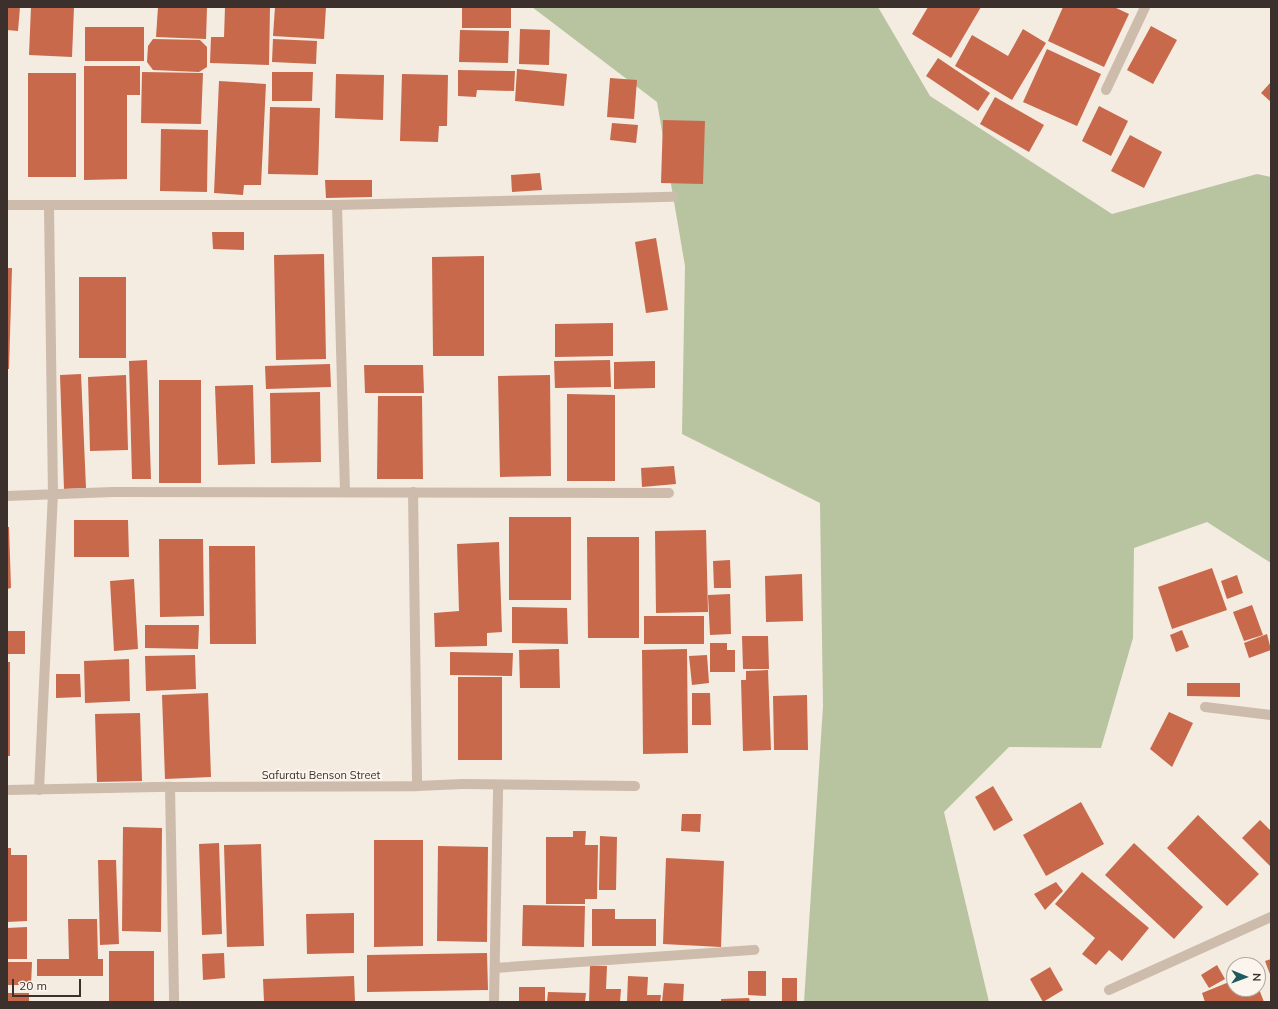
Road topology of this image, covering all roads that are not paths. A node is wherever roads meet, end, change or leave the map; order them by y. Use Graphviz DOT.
graph roads {
  1 [pos="1145,7"];
  2 [pos="1106,90"];
  3 [pos="673,197"];
  4 [pos="7,205"];
  5 [pos="48,206"];
  6 [pos="337,206"];
  7 [pos="345,492"];
  8 [pos="413,492"];
  9 [pos="669,493"];
  10 [pos="53,494"];
  11 [pos="7,496"];
  12 [pos="1205,706"];
  13 [pos="1271,716"];
  14 [pos="498,784"];
  15 [pos="417,786"];
  16 [pos="634,786"];
  17 [pos="170,787"];
  18 [pos="7,790"];
  19 [pos="39,790"];
  20 [pos="1271,917"];
  21 [pos="754,950"];
  22 [pos="495,968"];
  23 [pos="1109,990"];
  24 [pos="174,1002"];
  25 [pos="494,1002"];
  1 -- 2 [label="street"];
  3 -- 6 [label="street"];
  4 -- 5 [label="street"];
  5 -- 6 [label="street"];
  5 -- 10 [label="street"];
  6 -- 7 [label="street"];
  7 -- 8 [label="street"];
  7 -- 10 [label="street"];
  8 -- 9 [label="street"];
  8 -- 15 [label="street"];
  10 -- 11 [label="street"];
  10 -- 19 [label="street"];
  12 -- 13 [label="street"];
  14 -- 15 [label="street, Safuratu Benson Street"];
  14 -- 16 [label="street, Safuratu Benson Street"];
  14 -- 22 [label="street"];
  15 -- 17 [label="street, Safuratu Benson Street"];
  17 -- 19 [label="street, Safuratu Benson Street"];
  17 -- 24 [label="street"];
  18 -- 19 [label="street, Safuratu Benson Street"];
  20 -- 23 [label="street"];
  21 -- 22 [label="street"];
  22 -- 25 [label="street"];
}
